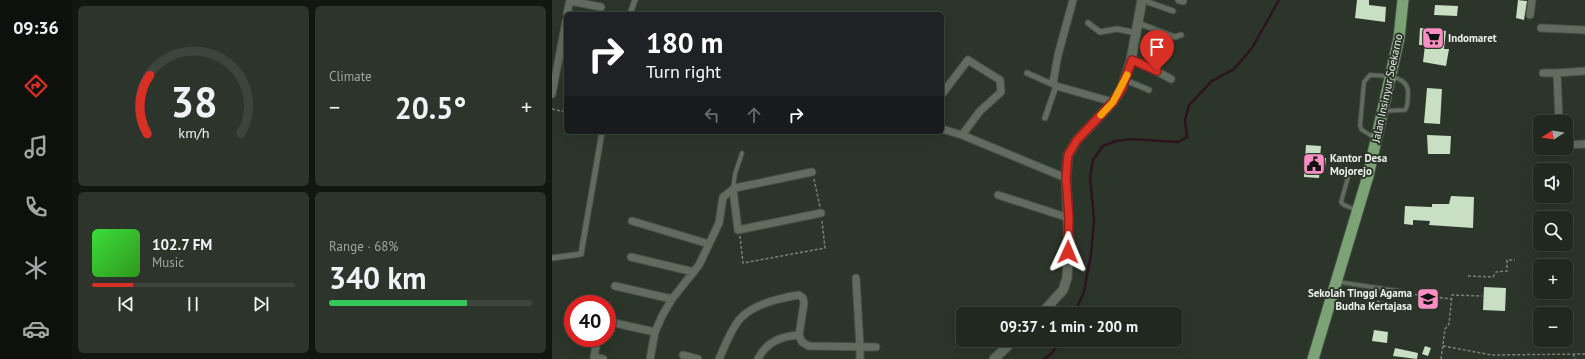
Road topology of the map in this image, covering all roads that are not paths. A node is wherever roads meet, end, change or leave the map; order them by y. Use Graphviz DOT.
graph roads {
  1 [pos="635,0"];
  2 [pos="1073,0"];
  3 [pos="1142,0"];
  4 [pos="1403,0"];
  5 [pos="1532,0"];
  6 [pos="570,1"];
  7 [pos="602,7"];
  8 [pos="567,12"];
  9 [pos="631,12"];
  10 [pos="1173,12"];
  11 [pos="1530,15"];
  12 [pos="1088,23"];
  13 [pos="1138,28"];
  14 [pos="1541,28"];
  15 [pos="1585,30"];
  16 [pos="564,31"];
  17 [pos="1181,35"];
  18 [pos="1132,60"];
  19 [pos="1585,71"];
  20 [pos="1027,73"];
  21 [pos="1543,73"];
  22 [pos="1556,73"];
  23 [pos="1390,76"];
  24 [pos="1171,79"];
  25 [pos="1125,80"];
  26 [pos="1056,86"];
  27 [pos="1149,90"];
  28 [pos="944,91"];
  29 [pos="552,94"];
  30 [pos="1113,102"];
  31 [pos="1382,111"];
  32 [pos="1559,115"];
  33 [pos="1045,118"];
  34 [pos="944,130"];
  35 [pos="602,134"];
  36 [pos="962,135"];
  37 [pos="1376,138"];
  38 [pos="1585,144"];
  39 [pos="1573,145"];
  40 [pos="742,153"];
  41 [pos="812,172"];
  42 [pos="1368,176"];
  43 [pos="1066,178"];
  44 [pos="733,189"];
  45 [pos="998,196"];
  46 [pos="1359,212"];
  47 [pos="821,213"];
  48 [pos="1069,218"];
  49 [pos="632,221"];
  50 [pos="709,244"];
  51 [pos="631,257"];
  52 [pos="552,258"];
  53 [pos="694,272"];
  54 [pos="856,278"];
  55 [pos="1338,282"];
  56 [pos="615,286"];
  57 [pos="1404,292"];
  58 [pos="672,299"];
  59 [pos="1047,307"];
  60 [pos="616,323"];
  61 [pos="655,332"];
  62 [pos="799,335"];
  63 [pos="596,347"];
  64 [pos="860,347"];
  65 [pos="876,347"];
  66 [pos="1007,347"];
  67 [pos="683,355"];
  68 [pos="594,358"];
  69 [pos="603,359"];
  70 [pos="650,359"];
  71 [pos="698,359"];
  72 [pos="719,359"];
  73 [pos="758,359"];
  74 [pos="860,359"];
  75 [pos="994,359"];
  76 [pos="1313,359"];
  1 -- 9 [label="street"];
  2 -- 26 [label="street"];
  3 -- 10 [label="street"];
  3 -- 13 [label="street"];
  4 -- 23 [label="main road, Jalan Insinyur Soekarno"];
  5 -- 11 [label="street"];
  6 -- 7 [label="street"];
  6 -- 8 [label="street"];
  12 -- 13 [label="street"];
  13 -- 17 [label="street"];
  13 -- 18 [label="street"];
  14 -- 15 [label="street"];
  16 -- 29 [label="street"];
  18 -- 24 [label="street"];
  18 -- 25 [label="street"];
  19 -- 22 [label="street"];
  20 -- 26 [label="street"];
  21 -- 22 [label="street"];
  22 -- 32 [label="street"];
  23 -- 31 [label="main road, Jalan Insinyur Soekarno"];
  23 -- 31 [label="lane"];
  23 -- 37 [label="lane"];
  25 -- 27 [label="street"];
  25 -- 30 [label="street"];
  26 -- 30 [label="street"];
  26 -- 33 [label="street"];
  28 -- 36 [label="street"];
  30 -- 43 [label="street"];
  31 -- 37 [label="main road, Jalan Insinyur Soekarno"];
  34 -- 36 [label="street"];
  35 -- 52 [label="street"];
  36 -- 43 [label="street"];
  37 -- 42 [label="main road, Jalan Insinyur Soekarno"];
  38 -- 39 [label="street"];
  40 -- 44 [label="lane"];
  41 -- 44 [label="street"];
  42 -- 46 [label="main road, Jalan Insinyur Soekarno"];
  42 -- 46 [label="lane"];
  43 -- 48 [label="street"];
  44 -- 47 [label="street"];
  44 -- 50 [label="street"];
  45 -- 48 [label="street"];
  46 -- 55 [label="main road, Jalan Insinyur Soekarno"];
  48 -- 59 [label="street"];
  49 -- 50 [label="street"];
  50 -- 53 [label="street"];
  51 -- 53 [label="street"];
  53 -- 58 [label="street"];
  54 -- 64 [label="street"];
  55 -- 57 [label="lane"];
  55 -- 76 [label="main road, Jalan Insinyur Soekarno"];
  56 -- 58 [label="street"];
  58 -- 61 [label="street"];
  60 -- 61 [label="street"];
  61 -- 70 [label="street"];
  62 -- 64 [label="street"];
  62 -- 72 [label="street"];
  62 -- 73 [label="street"];
  63 -- 68 [label="street"];
  64 -- 65 [label="street"];
  64 -- 74 [label="street"];
  66 -- 75 [label="street"];
  67 -- 71 [label="street"];
  68 -- 69 [label="street"];
}
